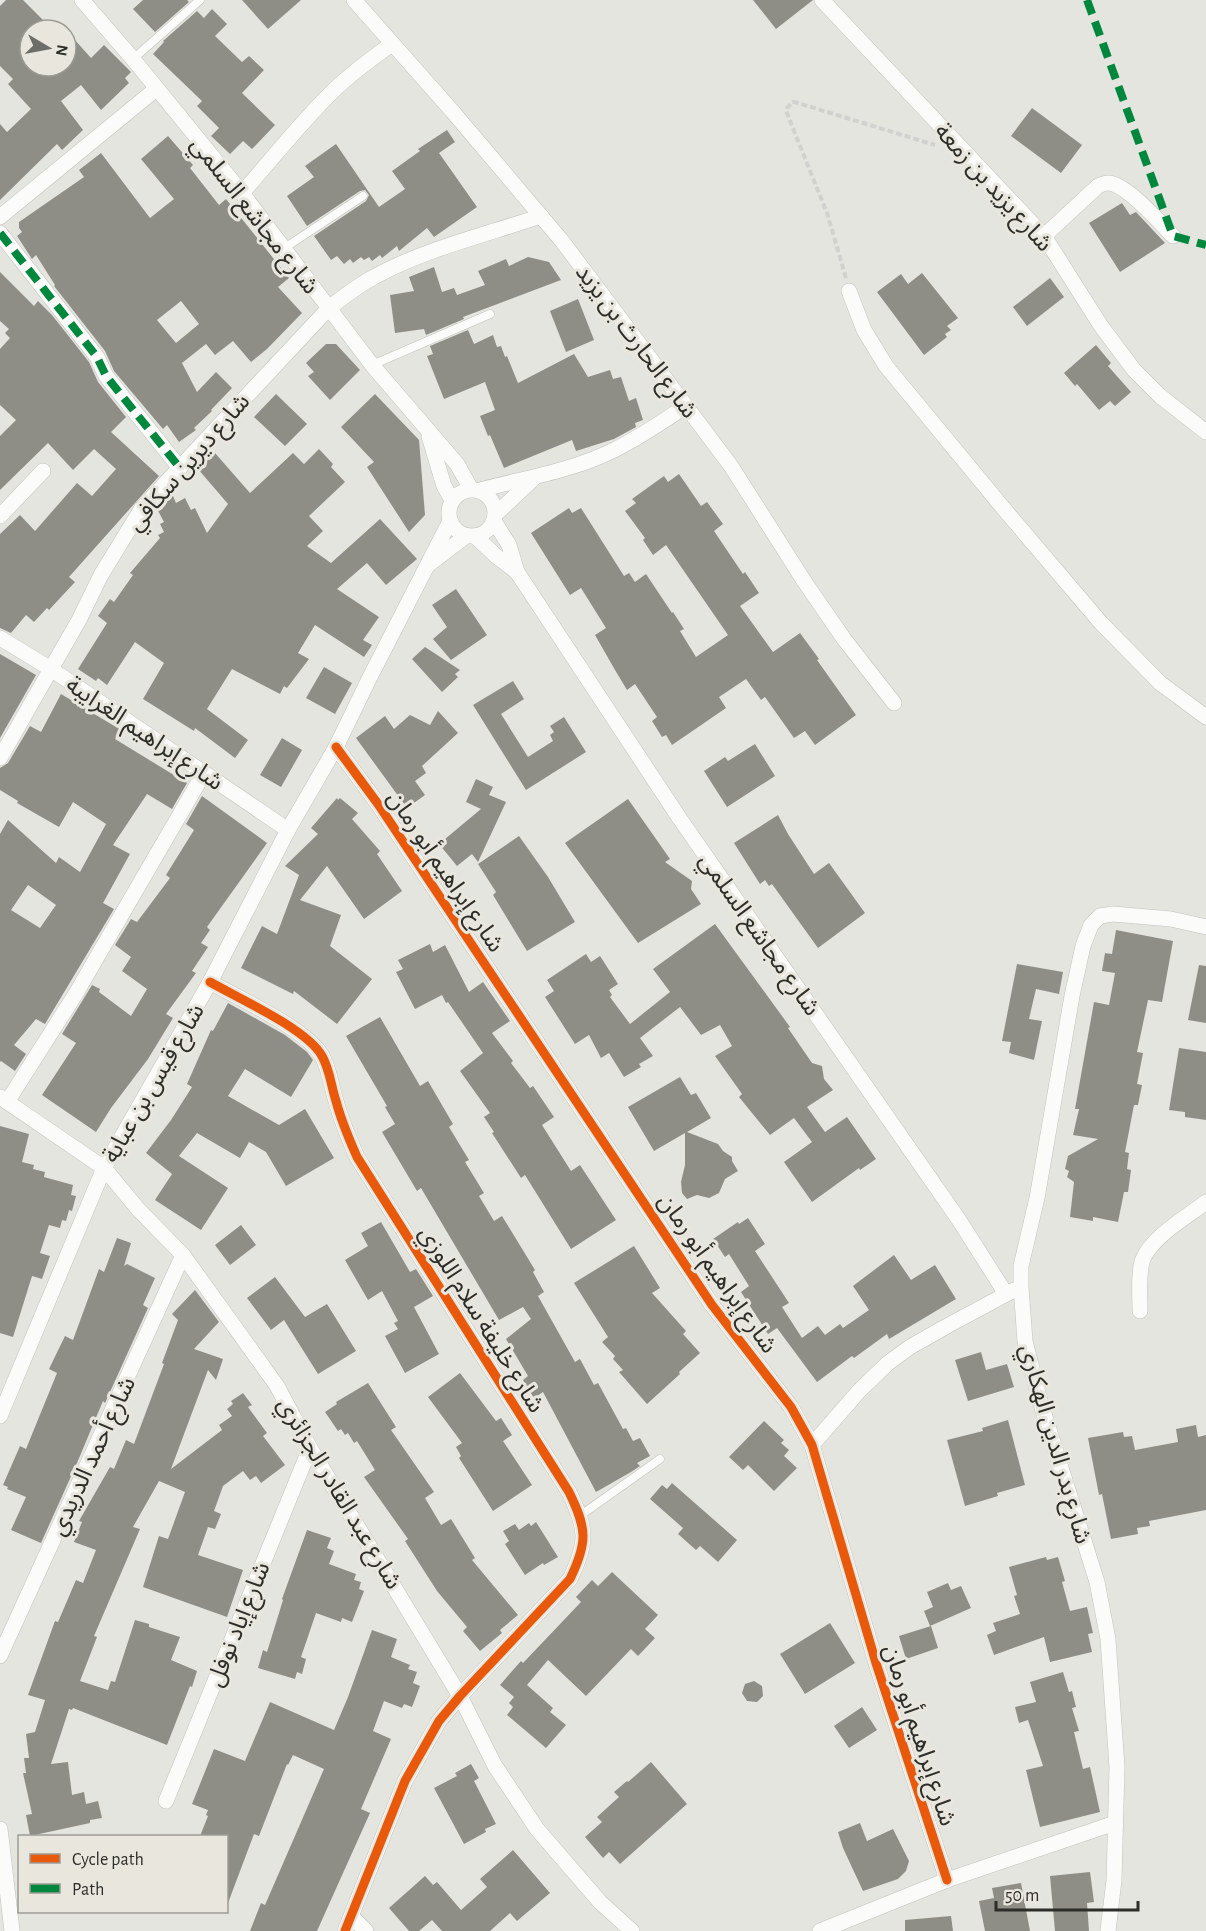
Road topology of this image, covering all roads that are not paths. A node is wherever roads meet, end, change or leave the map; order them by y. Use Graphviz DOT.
graph roads {
  1 [pos="82,0"];
  2 [pos="200,0"];
  3 [pos="354,0"];
  4 [pos="822,0"];
  5 [pos="392,44"];
  6 [pos="133,58"];
  7 [pos="156,88"];
  8 [pos="242,193"];
  9 [pos="363,196"];
  10 [pos="541,216"];
  11 [pos="0,217"];
  12 [pos="0,233"];
  13 [pos="1044,236"];
  14 [pos="1173,236"];
  15 [pos="283,249"];
  16 [pos="849,291"];
  17 [pos="328,309"];
  18 [pos="490,314"];
  19 [pos="372,365"];
  20 [pos="686,406"];
  21 [pos="427,431"];
  22 [pos="1206,432"];
  23 [pos="180,468"];
  24 [pos="43,471"];
  25 [pos="535,477"];
  26 [pos="476,490"];
  27 [pos="452,500"];
  28 [pos="0,516"];
  29 [pos="495,518"];
  30 [pos="450,521"];
  31 [pos="471,536"];
  32 [pos="425,567"];
  33 [pos="517,572"];
  34 [pos="0,638"];
  35 [pos="51,669"];
  36 [pos="894,703"];
  37 [pos="1206,717"];
  38 [pos="336,747"];
  39 [pos="0,758"];
  40 [pos="204,773"];
  41 [pos="288,830"];
  42 [pos="1206,927"];
  43 [pos="210,982"];
  44 [pos="3,1100"];
  45 [pos="104,1168"];
  46 [pos="1206,1202"];
  47 [pos="183,1255"];
  48 [pos="1021,1287"];
  49 [pos="1006,1294"];
  50 [pos="1140,1311"];
  51 [pos="0,1416"];
  52 [pos="812,1445"];
  53 [pos="310,1448"];
  54 [pos="660,1459"];
  55 [pos="580,1515"];
  56 [pos="0,1656"];
  57 [pos="460,1696"];
  58 [pos="166,1801"];
  59 [pos="1115,1823"];
  60 [pos="0,1829"];
  61 [pos="946,1880"];
  62 [pos="352,1917"];
  63 [pos="12,1931"];
  64 [pos="345,1931"];
  65 [pos="366,1931"];
  66 [pos="632,1931"];
  67 [pos="820,1931"];
  68 [pos="1108,1931"];
  1 -- 6 [label="street, شارع مجاشع السلمي"];
  2 -- 6 [label="lane"];
  3 -- 5 [label="street, شارع الحارث بن يزيد"];
  4 -- 13 [label="street, شارع يزيد بن زمعة"];
  5 -- 8 [label="street"];
  5 -- 10 [label="street, شارع الحارث بن يزيد"];
  6 -- 7 [label="street, شارع مجاشع السلمي"];
  7 -- 8 [label="street, شارع مجاشع السلمي"];
  7 -- 11 [label="street"];
  8 -- 15 [label="street, شارع مجاشع السلمي"];
  9 -- 15 [label="lane"];
  10 -- 17 [label="street, شارع ديرين سكافي"];
  10 -- 20 [label="street, شارع الحارث بن يزيد"];
  12 -- 23 [label="street"];
  13 -- 14 [label="street"];
  13 -- 22 [label="street, شارع يزيد بن زمعة"];
  15 -- 17 [label="street, شارع مجاشع السلمي"];
  16 -- 37 [label="street"];
  17 -- 19 [label="street, شارع مجاشع السلمي"];
  17 -- 23 [label="street, شارع ديرين سكافي"];
  18 -- 19 [label="lane"];
  19 -- 21 [label="street, شارع مجاشع السلمي"];
  20 -- 25 [label="street"];
  20 -- 36 [label="street, شارع الحارث بن يزيد"];
  21 -- 26 [label="street, شارع مجاشع السلمي"];
  21 -- 27 [label="street, شارع مجاشع السلمي"];
  23 -- 35 [label="street, شارع ديرين سكافي"];
  24 -- 28 [label="street"];
  25 -- 26 [label="street"];
  25 -- 29 [label="street"];
  26 -- 27 [label="street"];
  26 -- 29 [label="street"];
  27 -- 30 [label="street"];
  29 -- 31 [label="street"];
  29 -- 33 [label="street, شارع مجاشع السلمي"];
  30 -- 31 [label="street"];
  30 -- 32 [label="street, شارع قيس بن عباية"];
  31 -- 32 [label="street, شارع قيس بن عباية"];
  31 -- 33 [label="street, شارع مجاشع السلمي"];
  32 -- 38 [label="street, شارع قيس بن عباية"];
  33 -- 49 [label="street, شارع مجاشع السلمي"];
  34 -- 35 [label="street, شارع إبراهيم الغرايبة"];
  35 -- 39 [label="street, شارع ديرين سكافي"];
  35 -- 40 [label="street, شارع إبراهيم الغرايبة"];
  38 -- 41 [label="street, شارع قيس بن عباية"];
  38 -- 52 [label="street, شارع إبراهيم أبو رمان"];
  40 -- 41 [label="street, شارع إبراهيم الغرايبة"];
  40 -- 44 [label="street"];
  41 -- 43 [label="street, شارع قيس بن عباية"];
  42 -- 48 [label="street, شارع بدر الدين الهكاري"];
  43 -- 45 [label="street, شارع قيس بن عباية"];
  43 -- 55 [label="street, شارع خليفة سلام اللوزي"];
  44 -- 45 [label="street, شارع عبد القادر الجزائري"];
  45 -- 47 [label="street, شارع عبد القادر الجزائري"];
  45 -- 51 [label="street, شارع قيس بن عباية"];
  46 -- 50 [label="street"];
  47 -- 53 [label="street, شارع عبد القادر الجزائري"];
  47 -- 56 [label="street, شارع أحمد الدريدي"];
  48 -- 49 [label="street"];
  48 -- 59 [label="street, شارع بدر الدين الهكاري"];
  49 -- 52 [label="street"];
  52 -- 61 [label="street, شارع إبراهيم أبو رمان"];
  53 -- 57 [label="street, شارع عبد القادر الجزائري"];
  53 -- 58 [label="street, شارع إياد نوفل"];
  54 -- 55 [label="lane"];
  55 -- 57 [label="street, شارع خليفة سلام اللوزي"];
  57 -- 62 [label="street, شارع خليفة سلام اللوزي"];
  57 -- 66 [label="street, شارع عبد القادر الجزائري"];
  59 -- 61 [label="street"];
  59 -- 68 [label="street, شارع بدر الدين الهكاري"];
  60 -- 63 [label="street"];
  61 -- 67 [label="street"];
  62 -- 64 [label="street, شارع خليفة سلام اللوزي"];
  62 -- 65 [label="street"];
}
